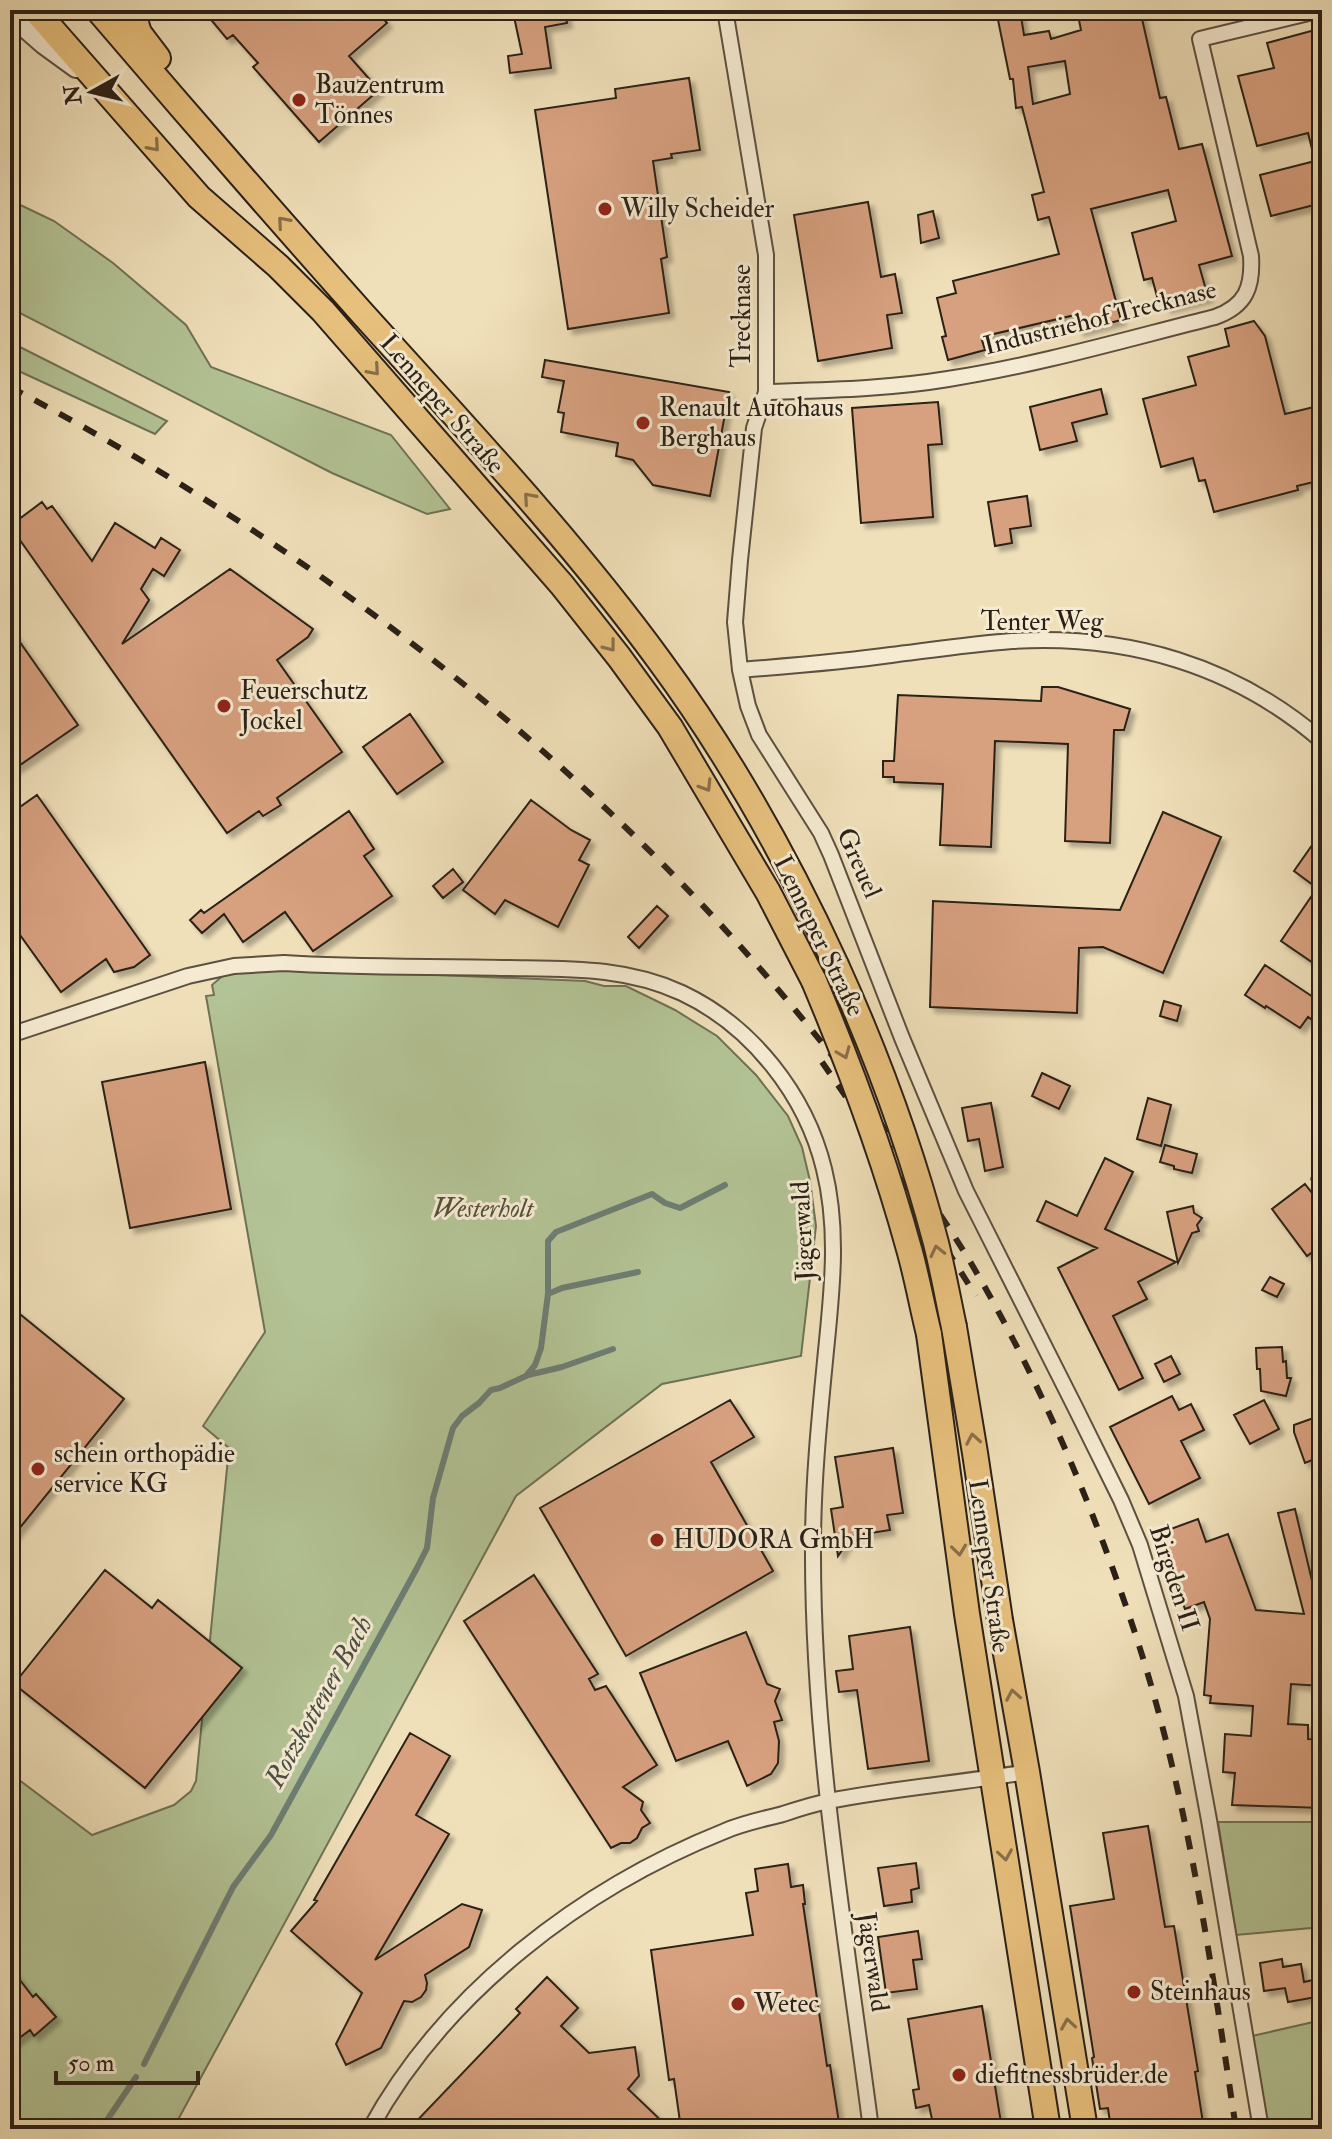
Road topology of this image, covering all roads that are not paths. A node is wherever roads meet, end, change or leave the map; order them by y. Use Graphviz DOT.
graph roads {
  1 [pos="35,10"];
  2 [pos="98,10"];
  3 [pos="132,10"];
  4 [pos="725,10"];
  5 [pos="1321,10"];
  6 [pos="10,15"];
  7 [pos="102,87"];
  8 [pos="202,129"];
  9 [pos="766,392"];
  10 [pos="740,670"];
  11 [pos="1322,741"];
  12 [pos="10,1035"];
  13 [pos="919,1082"];
  14 [pos="1027,1772"];
  15 [pos="993,1778"];
  16 [pos="828,1801"];
  17 [pos="370,2129"];
  18 [pos="871,2129"];
  19 [pos="1048,2129"];
  20 [pos="1085,2129"];
  21 [pos="1261,2129"];
  1 -- 7 [label="main road, Lenneper Straße"];
  2 -- 8 [label="main road, Lenneper Straße"];
  3 -- 8 [label="main road"];
  4 -- 9 [label="street, Trecknase"];
  5 -- 9 [label="street, Industriehof Trecknase"];
  6 -- 7 [label="street"];
  7 -- 15 [label="main road, Lenneper Straße, one-way, bridge"];
  14 -- 8 [label="main road, Lenneper Straße, one-way, bridge"];
  9 -- 10 [label="street, Trecknase"];
  10 -- 11 [label="street, Tenter Weg"];
  10 -- 13 [label="street, Greuel"];
  12 -- 16 [label="street, Jägerwald"];
  13 -- 21 [label="street, Birgden II"];
  14 -- 15 [label="street"];
  20 -- 14 [label="main road, Lenneper Straße, one-way"];
  15 -- 16 [label="street"];
  15 -- 19 [label="main road, Lenneper Straße, one-way"];
  16 -- 17 [label="street"];
  16 -- 18 [label="street, Jägerwald"];
}
